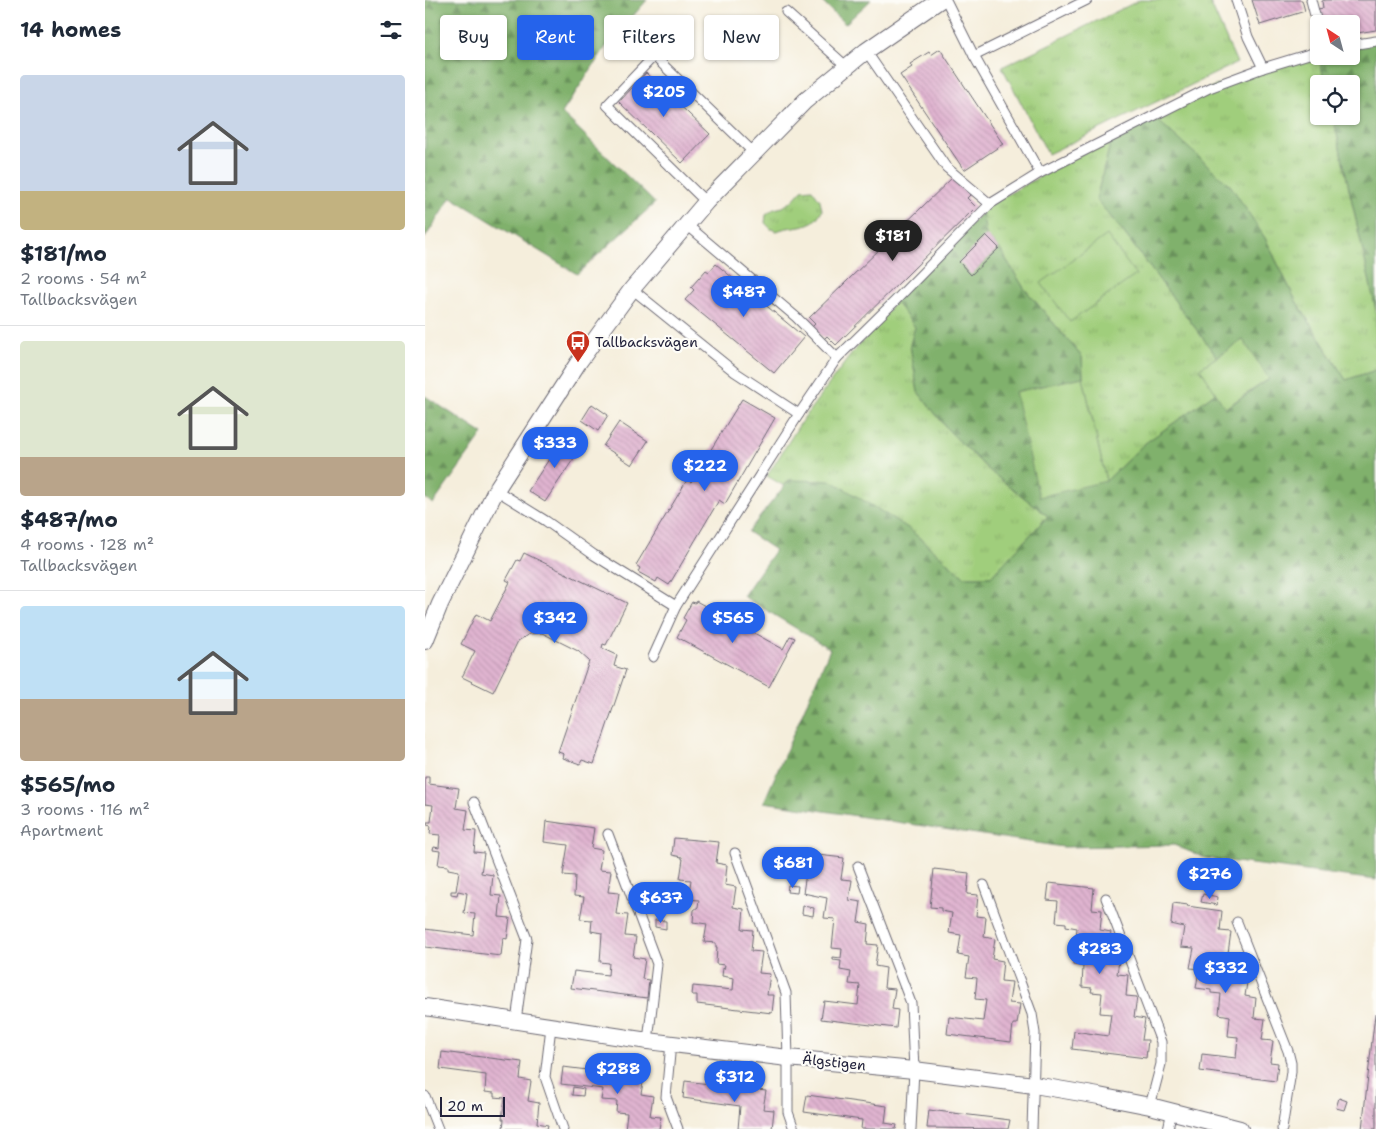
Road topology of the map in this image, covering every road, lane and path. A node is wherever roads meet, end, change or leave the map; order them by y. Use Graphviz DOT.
graph roads {
  1 [pos="940,0"];
  2 [pos="946,0"];
  3 [pos="1087,0"];
  4 [pos="1236,0"];
  5 [pos="1311,0"];
  6 [pos="786,12"];
  7 [pos="1315,15"];
  8 [pos="1376,41"];
  9 [pos="1360,44"];
  10 [pos="866,51"];
  11 [pos="1310,53"];
  12 [pos="974,56"];
  13 [pos="846,66"];
  14 [pos="1263,68"];
  15 [pos="753,152"];
  16 [pos="1040,173"];
  17 [pos="706,202"];
  18 [pos="990,204"];
  19 [pos="687,224"];
  20 [pos="632,288"];
  21 [pos="837,358"];
  22 [pos="799,414"];
  23 [pos="496,490"];
  24 [pos="676,606"];
  25 [pos="425,640"];
  26 [pos="653,657"];
  27 [pos="474,802"];
  28 [pos="608,834"];
  29 [pos="735,853"];
  30 [pos="858,866"];
  31 [pos="984,885"];
  32 [pos="1106,898"];
  33 [pos="1237,922"];
  34 [pos="425,1007"];
  35 [pos="517,1021"];
  36 [pos="551,1027"];
  37 [pos="647,1041"];
  38 [pos="671,1043"];
  39 [pos="789,1058"];
  40 [pos="914,1070"];
  41 [pos="1034,1085"];
  42 [pos="425,1096"];
  43 [pos="1149,1106"];
  44 [pos="1172,1111"];
  45 [pos="438,1129"];
  46 [pos="563,1129"];
  47 [pos="678,1129"];
  48 [pos="794,1129"];
  49 [pos="911,1129"];
  50 [pos="1032,1129"];
  51 [pos="1168,1129"];
  52 [pos="1240,1129"];
  53 [pos="1282,1129"];
  1 -- 10 [label="street"];
  2 -- 12 [label="lane"];
  3 -- 12 [label="lane"];
  4 -- 14 [label="lane"];
  5 -- 7 [label="lane"];
  6 -- 13 [label="lane"];
  8 -- 9 [label="lane"];
  10 -- 13 [label="street"];
  10 -- 18 [label="lane"];
  11 -- 14 [label="lane"];
  12 -- 16 [label="lane"];
  13 -- 15 [label="street"];
  14 -- 16 [label="lane"];
  15 -- 17 [label="street"];
  15 -- 17 [label="lane"];
  16 -- 18 [label="lane"];
  17 -- 19 [label="street"];
  18 -- 21 [label="lane"];
  19 -- 20 [label="street"];
  19 -- 21 [label="lane"];
  20 -- 22 [label="lane"];
  20 -- 23 [label="street"];
  21 -- 22 [label="lane"];
  22 -- 24 [label="lane"];
  23 -- 24 [label="lane"];
  23 -- 25 [label="street"];
  24 -- 26 [label="lane"];
  27 -- 35 [label="lane"];
  28 -- 37 [label="lane"];
  29 -- 39 [label="lane"];
  30 -- 40 [label="lane"];
  31 -- 41 [label="lane"];
  32 -- 43 [label="lane"];
  33 -- 53 [label="lane"];
  34 -- 35 [label="street, Älgstigen"];
  35 -- 36 [label="street, Älgstigen"];
  36 -- 37 [label="street, Älgstigen"];
  36 -- 46 [label="lane"];
  37 -- 38 [label="street, Älgstigen"];
  38 -- 39 [label="street, Älgstigen"];
  38 -- 47 [label="lane"];
  39 -- 40 [label="street, Älgstigen"];
  39 -- 48 [label="lane"];
  40 -- 41 [label="street, Älgstigen"];
  40 -- 49 [label="lane"];
  41 -- 43 [label="street, Älgstigen"];
  41 -- 50 [label="lane"];
  42 -- 45 [label="lane"];
  43 -- 44 [label="street, Älgstigen"];
  44 -- 51 [label="lane"];
  44 -- 52 [label="street, Älgstigen"];
}
